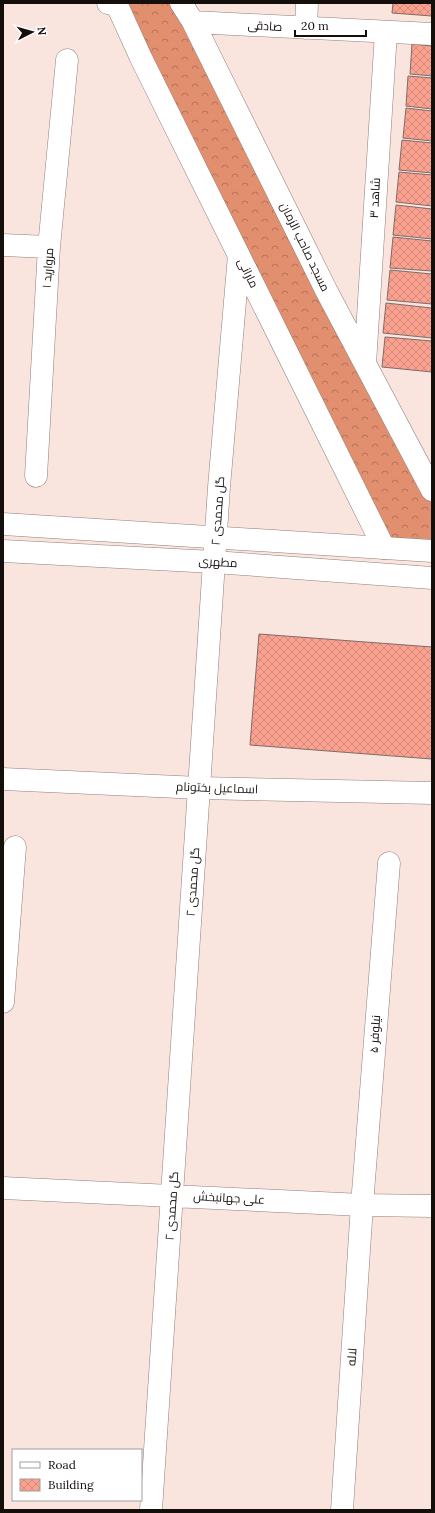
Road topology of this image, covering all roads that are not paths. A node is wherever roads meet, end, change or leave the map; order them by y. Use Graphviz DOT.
graph roads {
  1 [pos="108,3"];
  2 [pos="181,3"];
  3 [pos="307,3"];
  4 [pos="194,22"];
  5 [pos="306,28"];
  6 [pos="386,32"];
  7 [pos="432,34"];
  8 [pos="67,60"];
  9 [pos="3,245"];
  10 [pos="50,247"];
  11 [pos="239,255"];
  12 [pos="365,364"];
  13 [pos="36,476"];
  14 [pos="432,490"];
  15 [pos="3,524"];
  16 [pos="216,538"];
  17 [pos="384,548"];
  18 [pos="3,551"];
  19 [pos="432,551"];
  20 [pos="214,562"];
  21 [pos="432,578"];
  22 [pos="3,779"];
  23 [pos="200,788"];
  24 [pos="432,793"];
  25 [pos="15,847"];
  26 [pos="389,862"];
  27 [pos="3,1002"];
  28 [pos="3,1188"];
  29 [pos="173,1196"];
  30 [pos="362,1205"];
  31 [pos="432,1206"];
  32 [pos="151,1510"];
  33 [pos="342,1510"];
  1 -- 11 [label="street, مارانی"];
  2 -- 4 [label="street, مسجد صاحب الزمان"];
  3 -- 5 [label="street"];
  4 -- 5 [label="street, صادقی"];
  4 -- 12 [label="street, مسجد صاحب الزمان"];
  5 -- 6 [label="street, صادقی"];
  6 -- 7 [label="street, صادقی"];
  6 -- 12 [label="street, شاهد ۳"];
  8 -- 10 [label="street, مروارید ۱"];
  9 -- 10 [label="street"];
  10 -- 13 [label="street, مروارید ۱"];
  11 -- 16 [label="street, گل محمدی ۲"];
  11 -- 17 [label="street, مارانی"];
  12 -- 14 [label="street, مسجد صاحب الزمان"];
  15 -- 16 [label="street, مطهری"];
  16 -- 17 [label="street, مطهری"];
  16 -- 20 [label="street, گل محمدی ۲"];
  17 -- 19 [label="street, مطهری"];
  18 -- 20 [label="street, مطهری"];
  20 -- 21 [label="street, مطهری"];
  20 -- 23 [label="street, گل محمدی ۲"];
  22 -- 23 [label="street, اسماعیل بختونام"];
  23 -- 24 [label="street, اسماعیل بختونام"];
  23 -- 29 [label="street, گل محمدی ۲"];
  25 -- 27 [label="street"];
  26 -- 30 [label="street, نیلوفر ۵"];
  28 -- 29 [label="street, علی جهانبخش"];
  29 -- 30 [label="street, علی جهانبخش"];
  29 -- 32 [label="street, گل محمدی ۲"];
  30 -- 31 [label="street, علی جهانبخش"];
  30 -- 33 [label="street, لاله"];
}
